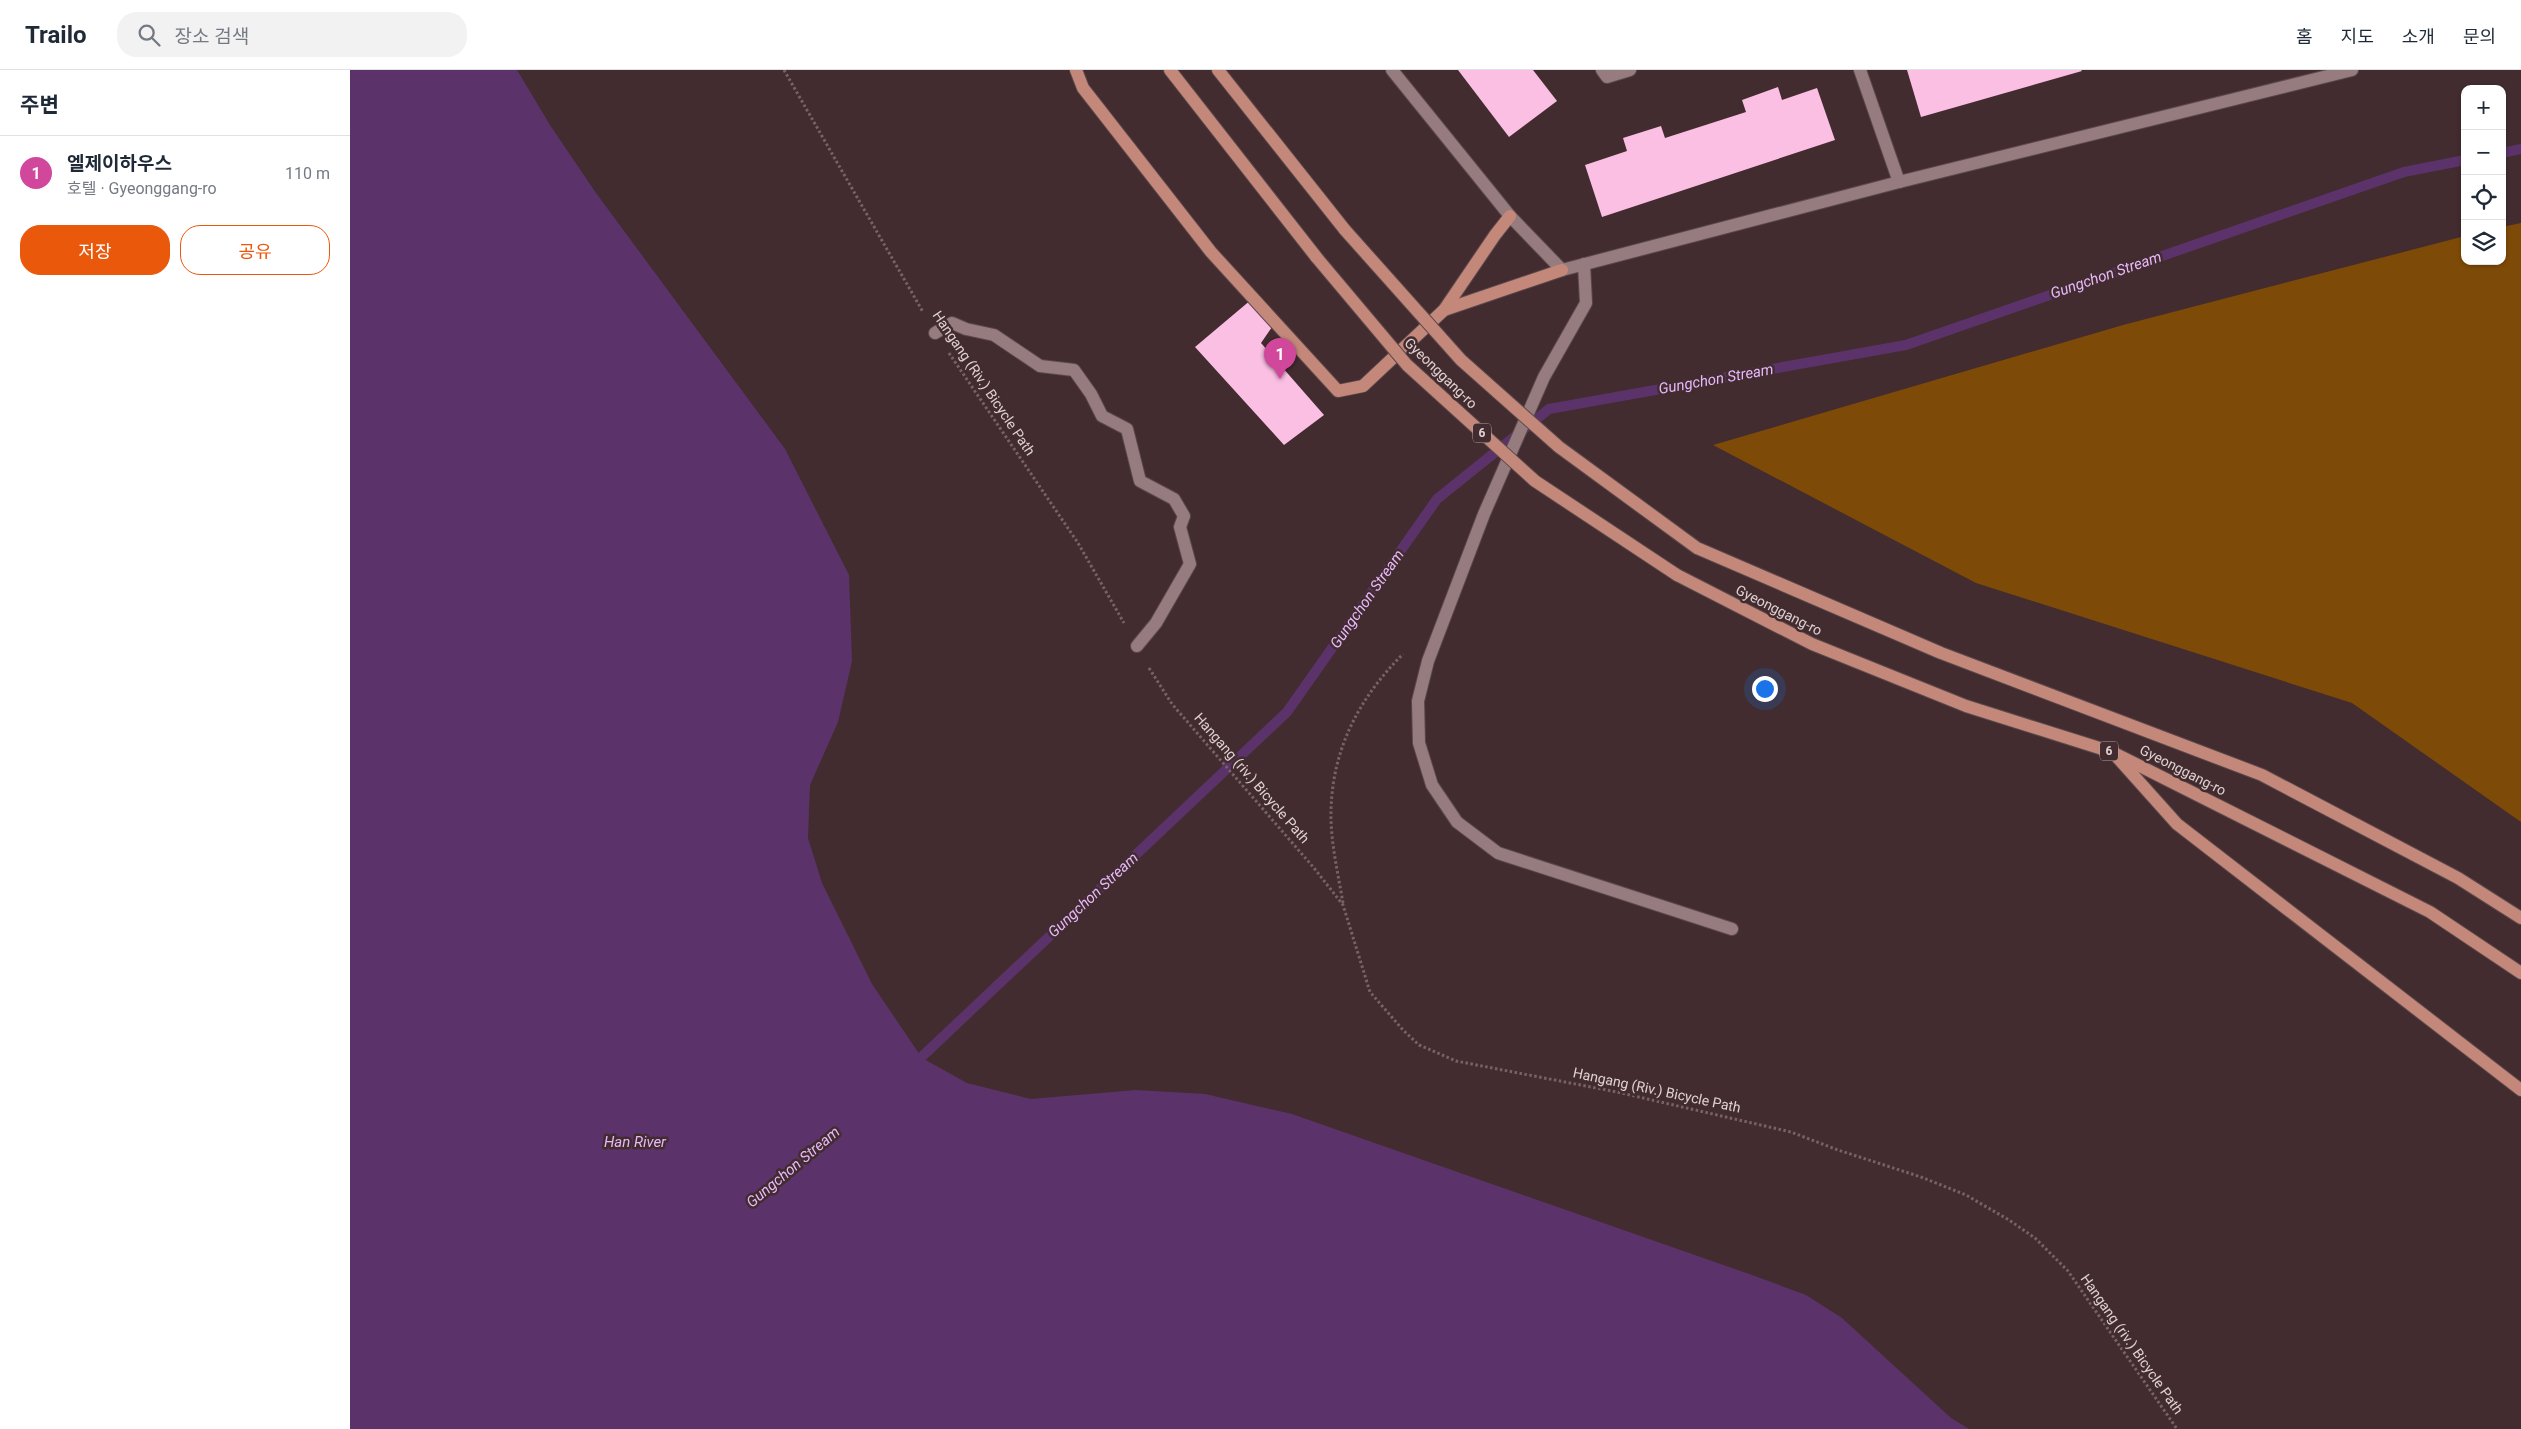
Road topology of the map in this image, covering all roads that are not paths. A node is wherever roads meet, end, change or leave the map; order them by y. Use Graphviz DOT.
graph roads {
  1 [pos="1076,70"];
  2 [pos="1170,70"];
  3 [pos="1218,70"];
  4 [pos="1392,70"];
  5 [pos="1602,70"];
  6 [pos="1630,70"];
  7 [pos="1860,70"];
  8 [pos="2352,70"];
  9 [pos="1899,182"];
  10 [pos="1510,216"];
  11 [pos="1584,264"];
  12 [pos="1562,270"];
  13 [pos="1444,310"];
  14 [pos="935,333"];
  15 [pos="1137,646"];
  16 [pos="2112,752"];
  17 [pos="2521,918"];
  18 [pos="1732,929"];
  19 [pos="2521,973"];
  20 [pos="2521,1090"];
  1 -- 13 [label="main road"];
  2 -- 16 [label="main road, Gyeonggang-ro / 6, bridge"];
  3 -- 17 [label="main road, Gyeonggang-ro / 6, bridge"];
  4 -- 10 [label="street"];
  5 -- 6 [label="street"];
  7 -- 9 [label="street"];
  8 -- 9 [label="street"];
  9 -- 11 [label="street"];
  10 -- 12 [label="street"];
  10 -- 13 [label="main road"];
  11 -- 12 [label="street"];
  11 -- 18 [label="street, bridge"];
  12 -- 13 [label="main road"];
  14 -- 15 [label="street"];
  16 -- 19 [label="main road, Gyeonggang-ro / 6"];
  16 -- 20 [label="main road"];
}
